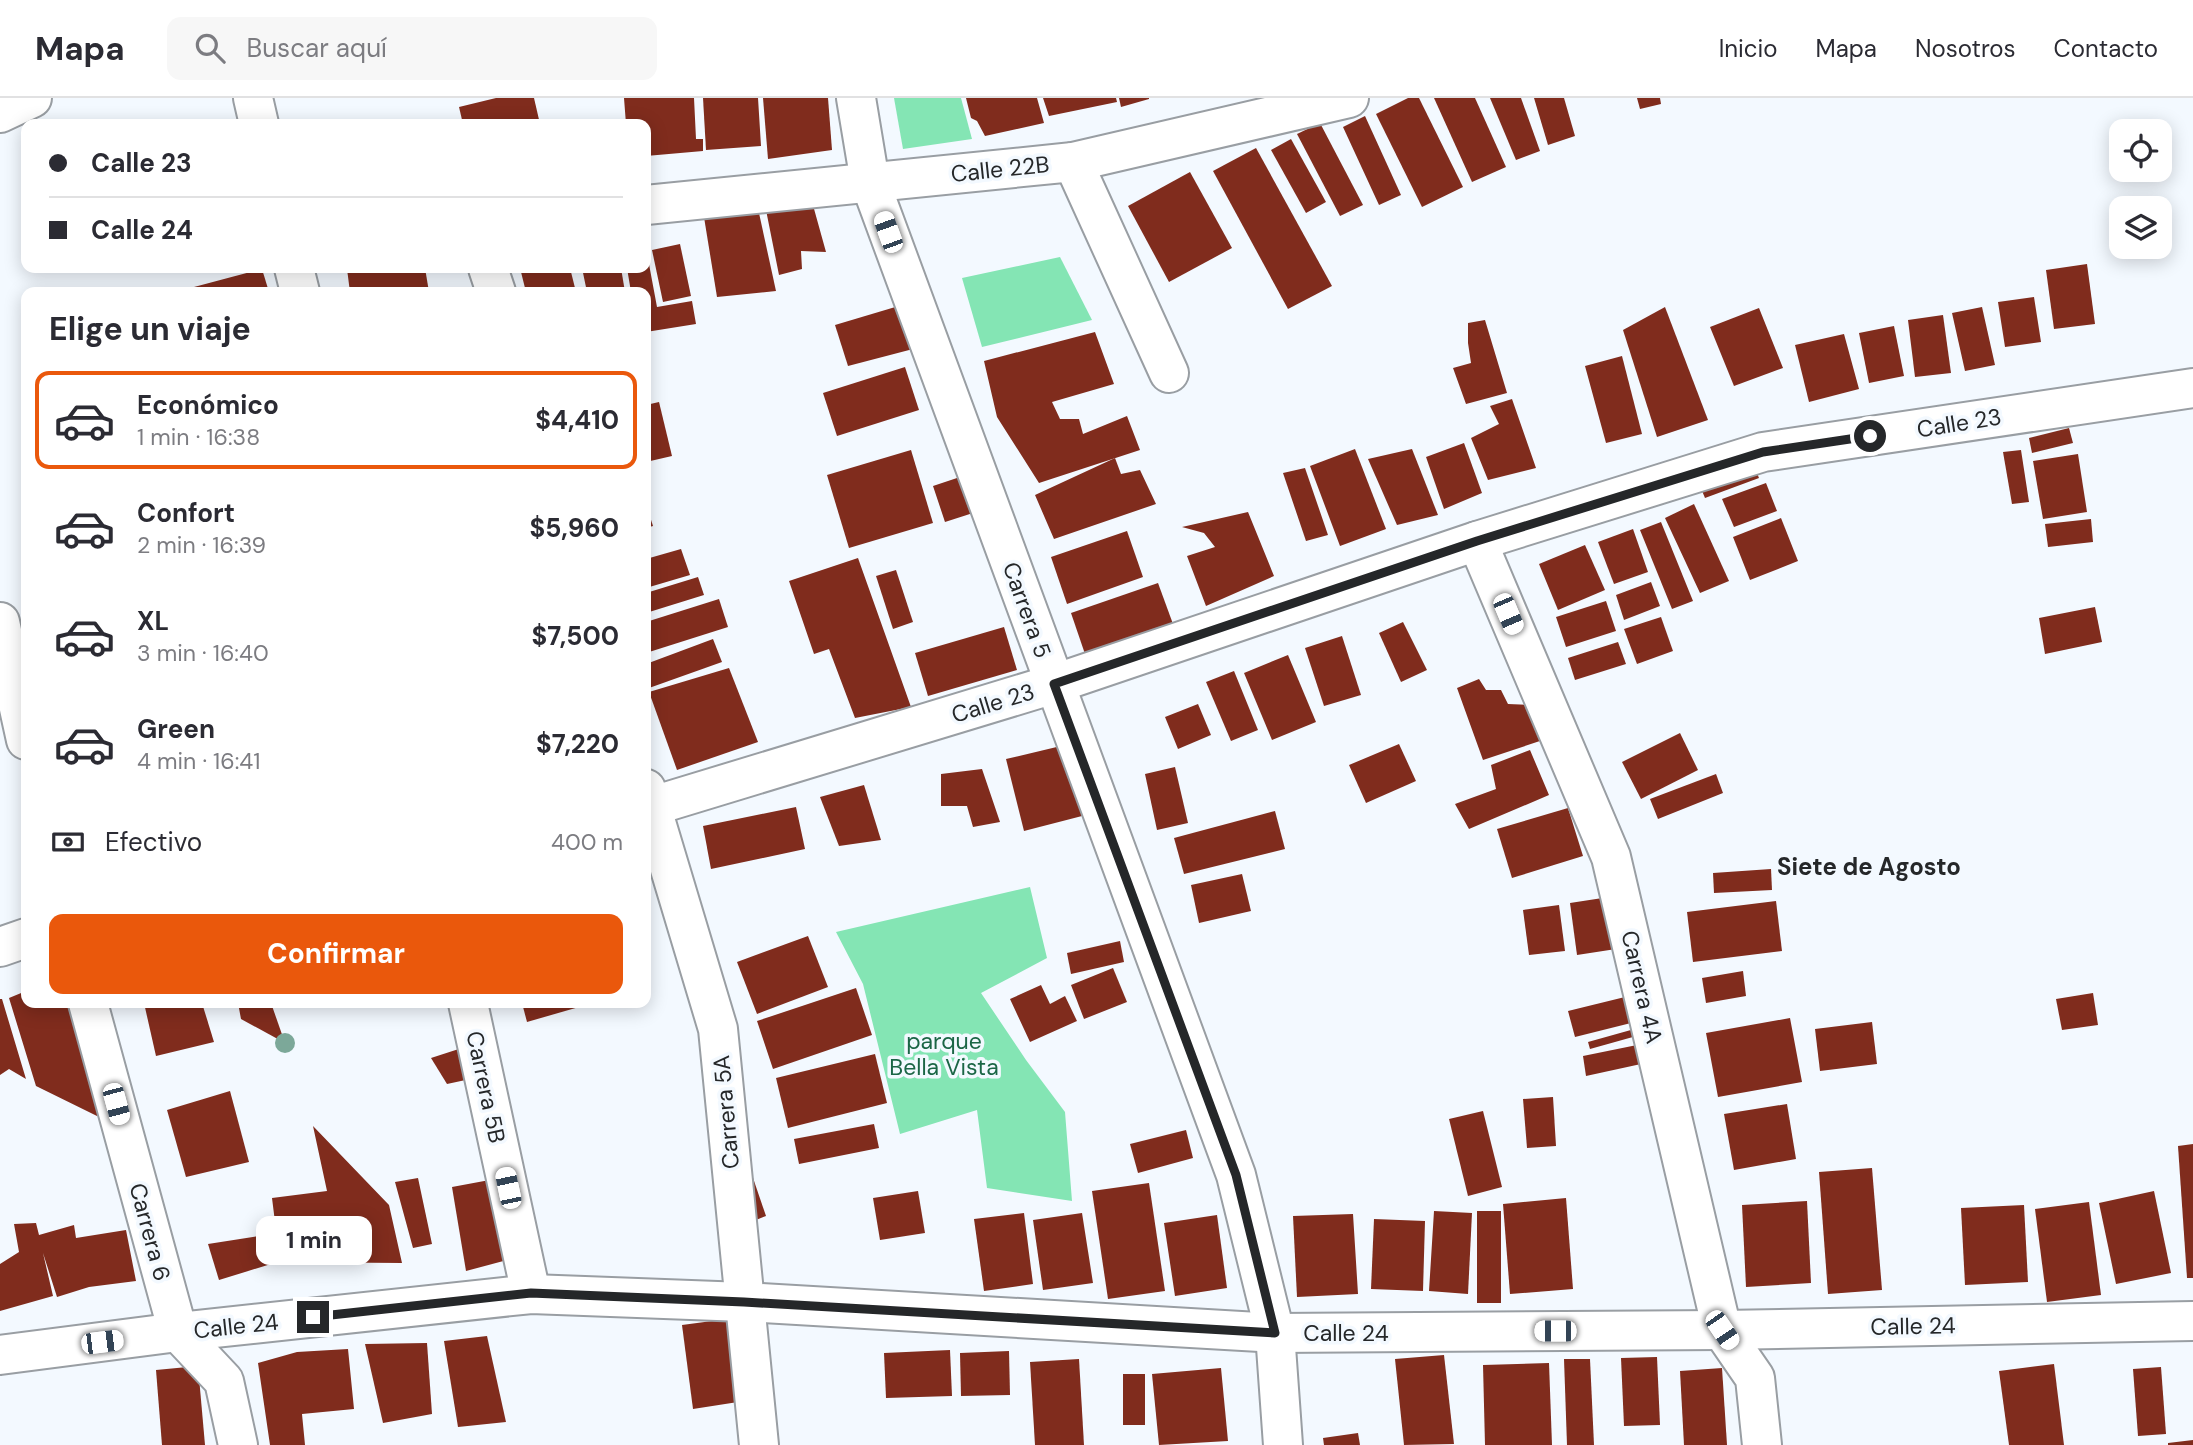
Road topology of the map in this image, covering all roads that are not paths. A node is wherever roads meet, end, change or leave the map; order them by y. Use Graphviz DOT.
graph roads {
  1 [pos="32,98"];
  2 [pos="253,98"];
  3 [pos="856,98"];
  4 [pos="1349,98"];
  5 [pos="0,113"];
  6 [pos="258,119"];
  7 [pos="1073,162"];
  8 [pos="870,182"];
  9 [pos="651,204"];
  10 [pos="1169,373"];
  11 [pos="2193,388"];
  12 [pos="1477,541"];
  13 [pos="0,622"];
  14 [pos="1054,684"];
  15 [pos="21,717"];
  16 [pos="651,800"];
  17 [pos="651,811"];
  18 [pos="21,940"];
  19 [pos="0,947"];
  20 [pos="89,1008"];
  21 [pos="469,1008"];
  22 [pos="531,1293"];
  23 [pos="744,1302"];
  24 [pos="2193,1321"];
  25 [pos="1722,1330"];
  26 [pos="178,1332"];
  27 [pos="1275,1333"];
  28 [pos="0,1355"];
  29 [pos="239,1445"];
  30 [pos="759,1445"];
  31 [pos="1283,1445"];
  32 [pos="1762,1445"];
  1 -- 5 [label="street"];
  2 -- 6 [label="street"];
  3 -- 8 [label="street, Carrera 5"];
  4 -- 7 [label="street, Calle 22B"];
  7 -- 8 [label="street, Calle 22B"];
  7 -- 10 [label="street"];
  8 -- 9 [label="street, Calle 22B"];
  8 -- 14 [label="street, Carrera 5"];
  11 -- 12 [label="street, Calle 23"];
  12 -- 14 [label="street, Calle 23"];
  12 -- 25 [label="street, Carrera 4A"];
  13 -- 15 [label="street"];
  14 -- 16 [label="street, Calle 23"];
  14 -- 27 [label="street, Carrera 5"];
  17 -- 23 [label="street, Carrera 5A"];
  18 -- 19 [label="street"];
  20 -- 26 [label="street, Carrera 6"];
  21 -- 22 [label="street, Carrera 5B"];
  22 -- 23 [label="street, Calle 24"];
  22 -- 26 [label="street, Calle 24"];
  23 -- 27 [label="street, Calle 24"];
  23 -- 30 [label="street, Carrera 5A"];
  24 -- 25 [label="street, Calle 24"];
  25 -- 27 [label="street, Calle 24"];
  25 -- 32 [label="street, Carrera 4A"];
  26 -- 28 [label="street, Calle 24"];
  26 -- 29 [label="street, Carrera 6"];
  27 -- 31 [label="street, Carrera 5"];
}
